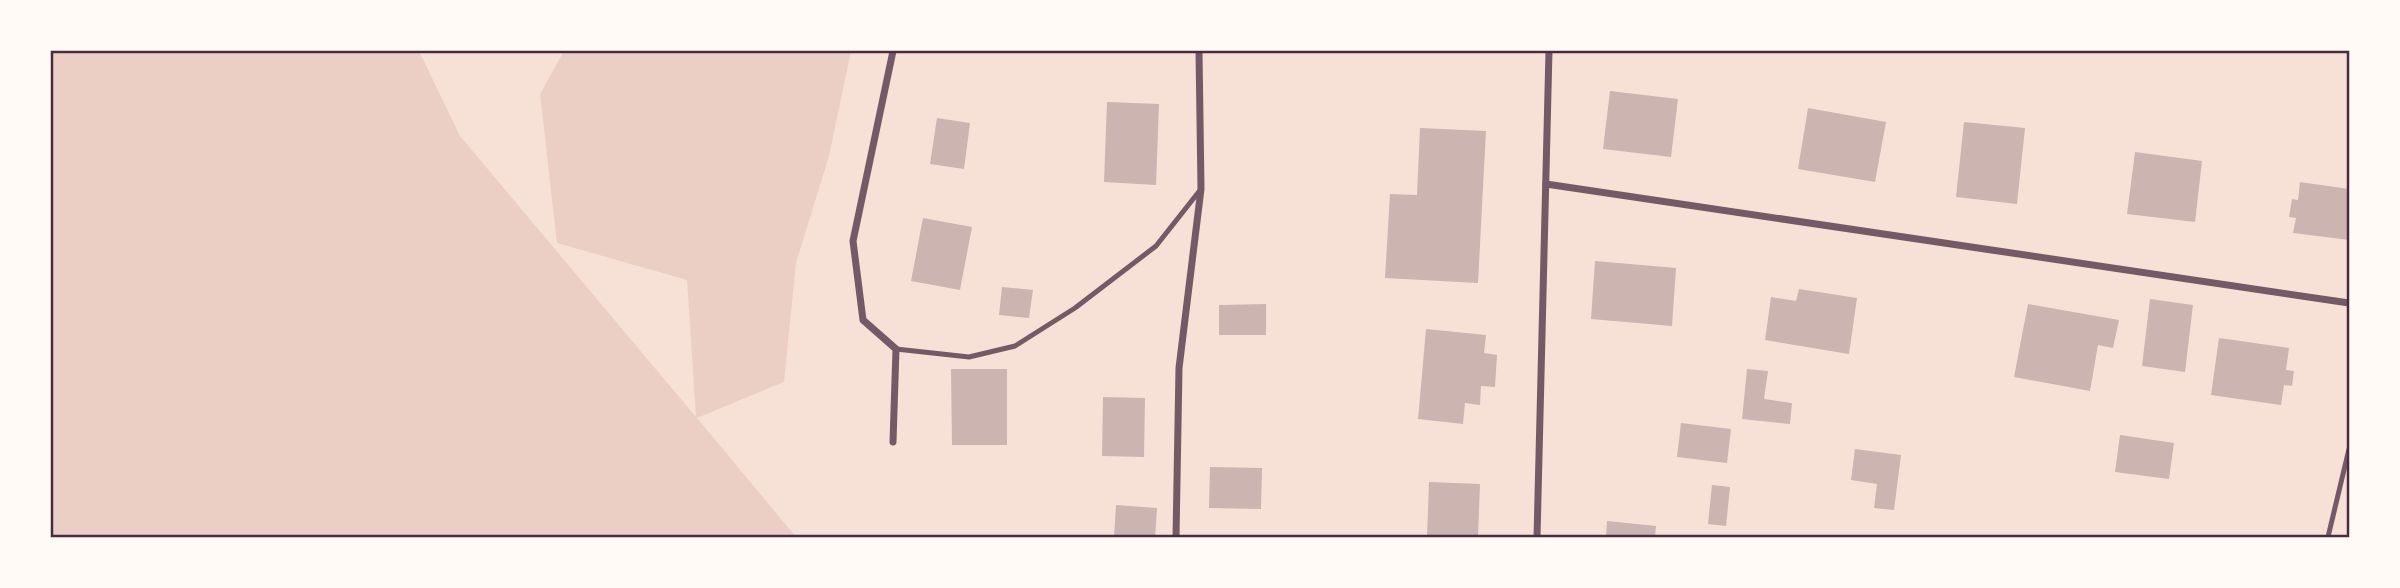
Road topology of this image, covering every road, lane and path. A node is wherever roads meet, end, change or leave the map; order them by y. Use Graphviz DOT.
graph roads {
  1 [pos="893,51"];
  2 [pos="1199,51"];
  3 [pos="1549,51"];
  4 [pos="1546,184"];
  5 [pos="1201,189"];
  6 [pos="2349,303"];
  7 [pos="896,349"];
  8 [pos="893,442"];
  9 [pos="2349,449"];
  10 [pos="1176,537"];
  11 [pos="1537,537"];
  12 [pos="2329,537"];
  1 -- 7 [label="street"];
  2 -- 5 [label="street"];
  3 -- 4 [label="street"];
  4 -- 6 [label="street"];
  4 -- 11 [label="street"];
  5 -- 7 [label="lane"];
  5 -- 10 [label="street"];
  7 -- 8 [label="street"];
  9 -- 12 [label="lane"];
}
